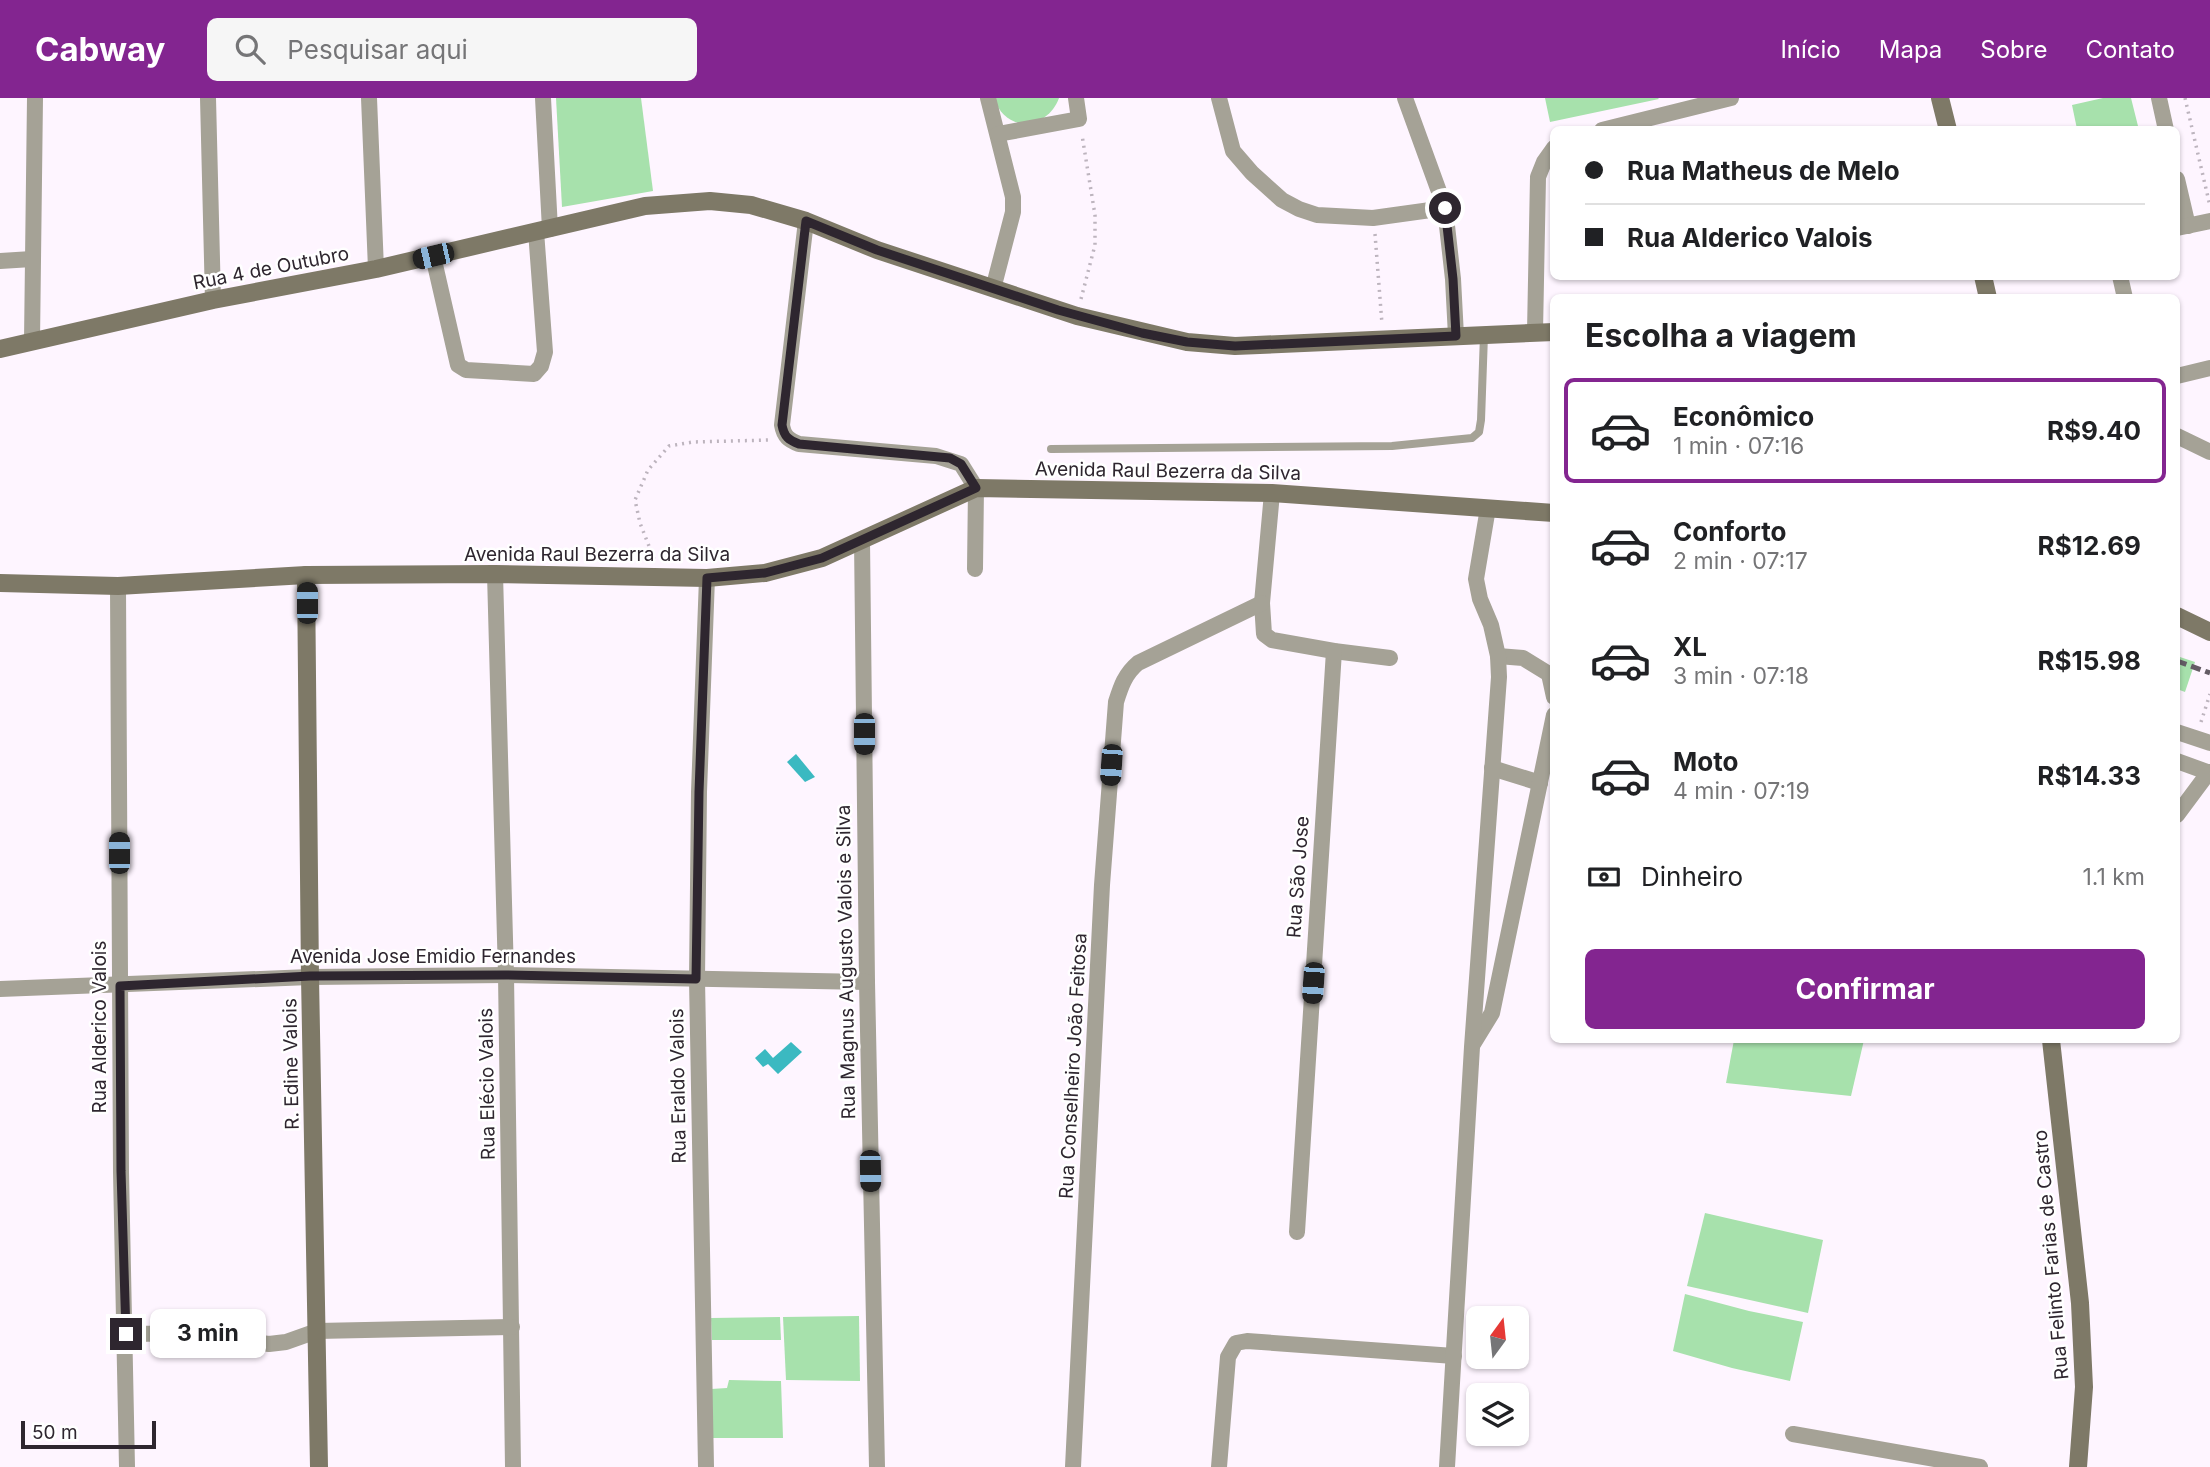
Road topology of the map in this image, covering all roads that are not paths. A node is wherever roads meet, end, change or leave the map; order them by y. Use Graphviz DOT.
graph roads {
  1 [pos="36,98"];
  2 [pos="208,98"];
  3 [pos="369,98"];
  4 [pos="543,98"];
  5 [pos="988,98"];
  6 [pos="1076,98"];
  7 [pos="1219,98"];
  8 [pos="1405,98"];
  9 [pos="1731,98"];
  10 [pos="1940,98"];
  11 [pos="2160,98"];
  12 [pos="1618,126"];
  13 [pos="1947,126"];
  14 [pos="2165,126"];
  15 [pos="998,134"];
  16 [pos="1550,154"];
  17 [pos="2180,203"];
  18 [pos="1445,208"];
  19 [pos="806,221"];
  20 [pos="2210,221"];
  21 [pos="2183,227"];
  22 [pos="543,230"];
  23 [pos="433,256"];
  24 [pos="32,259"];
  25 [pos="0,261"];
  26 [pos="376,269"];
  27 [pos="993,289"];
  28 [pos="213,300"];
  29 [pos="1535,332"];
  30 [pos="1550,332"];
  31 [pos="1484,335"];
  32 [pos="1456,336"];
  33 [pos="32,341"];
  34 [pos="0,349"];
  35 [pos="2210,368"];
  36 [pos="2180,375"];
  37 [pos="2180,437"];
  38 [pos="1051,449"];
  39 [pos="2210,452"];
  40 [pos="976,488"];
  41 [pos="1272,493"];
  42 [pos="1488,508"];
  43 [pos="1550,513"];
  44 [pos="862,540"];
  45 [pos="975,569"];
  46 [pos="495,574"];
  47 [pos="306,575"];
  48 [pos="707,578"];
  49 [pos="0,583"];
  50 [pos="118,586"];
  51 [pos="1262,603"];
  52 [pos="2180,617"];
  53 [pos="2210,632"];
  54 [pos="1334,651"];
  55 [pos="1498,656"];
  56 [pos="1390,658"];
  57 [pos="1550,679"];
  58 [pos="2180,733"];
  59 [pos="1550,734"];
  60 [pos="2210,743"];
  61 [pos="2180,762"];
  62 [pos="1492,768"];
  63 [pos="2210,772"];
  64 [pos="1540,783"];
  65 [pos="2180,811"];
  66 [pos="506,975"];
  67 [pos="310,976"];
  68 [pos="696,979"];
  69 [pos="867,982"];
  70 [pos="120,986"];
  71 [pos="0,989"];
  72 [pos="2051,1043"];
  73 [pos="1472,1047"];
  74 [pos="1297,1232"];
  75 [pos="512,1327"];
  76 [pos="317,1331"];
  77 [pos="126,1334"];
  78 [pos="1454,1356"];
  79 [pos="1793,1434"];
  80 [pos="127,1467"];
  81 [pos="319,1467"];
  82 [pos="513,1467"];
  83 [pos="706,1467"];
  84 [pos="877,1467"];
  85 [pos="1073,1467"];
  86 [pos="1219,1467"];
  87 [pos="1447,1467"];
  88 [pos="1980,1467"];
  89 [pos="2078,1467"];
  1 -- 24 [label="street"];
  2 -- 28 [label="street"];
  3 -- 26 [label="street"];
  4 -- 22 [label="street"];
  5 -- 15 [label="street"];
  6 -- 15 [label="street"];
  7 -- 18 [label="street"];
  8 -- 18 [label="street"];
  9 -- 12 [label="street"];
  10 -- 13 [label="street"];
  11 -- 14 [label="street"];
  15 -- 27 [label="street"];
  16 -- 29 [label="street"];
  17 -- 21 [label="street"];
  18 -- 32 [label="street"];
  19 -- 22 [label="street, Rua 4 de Outubro"];
  19 -- 27 [label="street, Rua 4 de Outubro"];
  19 -- 40 [label="street"];
  20 -- 21 [label="street"];
  22 -- 23 [label="street, Rua 4 de Outubro"];
  22 -- 23 [label="street"];
  23 -- 26 [label="street, Rua 4 de Outubro"];
  24 -- 25 [label="street"];
  24 -- 33 [label="street"];
  26 -- 28 [label="street, Rua 4 de Outubro"];
  27 -- 32 [label="street, Rua 4 de Outubro"];
  28 -- 33 [label="street, Rua 4 de Outubro"];
  29 -- 30 [label="street, Rua 4 de Outubro"];
  29 -- 31 [label="street, Rua 4 de Outubro"];
  31 -- 32 [label="street, Rua 4 de Outubro"];
  31 -- 38 [label="lane"];
  33 -- 34 [label="street, Rua 4 de Outubro"];
  35 -- 36 [label="street"];
  37 -- 39 [label="street"];
  40 -- 41 [label="street, Avenida Raul Bezerra da Silva"];
  40 -- 44 [label="street, Avenida Raul Bezerra da Silva"];
  40 -- 45 [label="street"];
  41 -- 42 [label="street, Avenida Raul Bezerra da Silva"];
  41 -- 51 [label="street"];
  42 -- 43 [label="street, Avenida Raul Bezerra da Silva"];
  42 -- 55 [label="street"];
  44 -- 48 [label="street, Avenida Raul Bezerra da Silva"];
  44 -- 69 [label="street, Rua Magnus Augusto Valois e Silva"];
  46 -- 47 [label="street, Avenida Raul Bezerra da Silva"];
  46 -- 48 [label="street, Avenida Raul Bezerra da Silva"];
  46 -- 66 [label="street, Rua Elécio Valois"];
  47 -- 50 [label="street, Avenida Raul Bezerra da Silva"];
  47 -- 67 [label="street, R. Edine Valois"];
  48 -- 68 [label="street, Rua Eraldo Valois"];
  49 -- 50 [label="street, Avenida Raul Bezerra da Silva"];
  50 -- 70 [label="street, Rua Alderico Valois"];
  51 -- 54 [label="street"];
  51 -- 85 [label="street, Rua Conselheiro João Feitosa"];
  52 -- 53 [label="street"];
  54 -- 56 [label="street"];
  54 -- 74 [label="street, Rua São Jose"];
  55 -- 57 [label="street"];
  55 -- 62 [label="street"];
  58 -- 60 [label="street"];
  59 -- 64 [label="street"];
  61 -- 63 [label="street"];
  62 -- 64 [label="street"];
  62 -- 73 [label="street"];
  63 -- 65 [label="street"];
  64 -- 73 [label="street"];
  66 -- 67 [label="street, Avenida Jose Emidio Fernandes"];
  66 -- 68 [label="street, Avenida Jose Emidio Fernandes"];
  66 -- 75 [label="street, Rua Elécio Valois"];
  67 -- 70 [label="street, Avenida Jose Emidio Fernandes"];
  67 -- 76 [label="street, R. Edine Valois"];
  68 -- 69 [label="street, Avenida Jose Emidio Fernandes"];
  68 -- 83 [label="street, Rua Eraldo Valois"];
  69 -- 84 [label="street, Rua Magnus Augusto Valois e Silva"];
  70 -- 71 [label="street, Avenida Jose Emidio Fernandes"];
  70 -- 77 [label="street, Rua Alderico Valois"];
  72 -- 89 [label="street, Rua Felinto Farias de Castro"];
  73 -- 78 [label="street"];
  75 -- 76 [label="street"];
  75 -- 82 [label="street, Rua Elécio Valois"];
  76 -- 77 [label="street"];
  76 -- 81 [label="street, R. Edine Valois"];
  77 -- 80 [label="street, Rua Alderico Valois"];
  78 -- 86 [label="street"];
  78 -- 87 [label="street"];
  79 -- 88 [label="street"];
}
